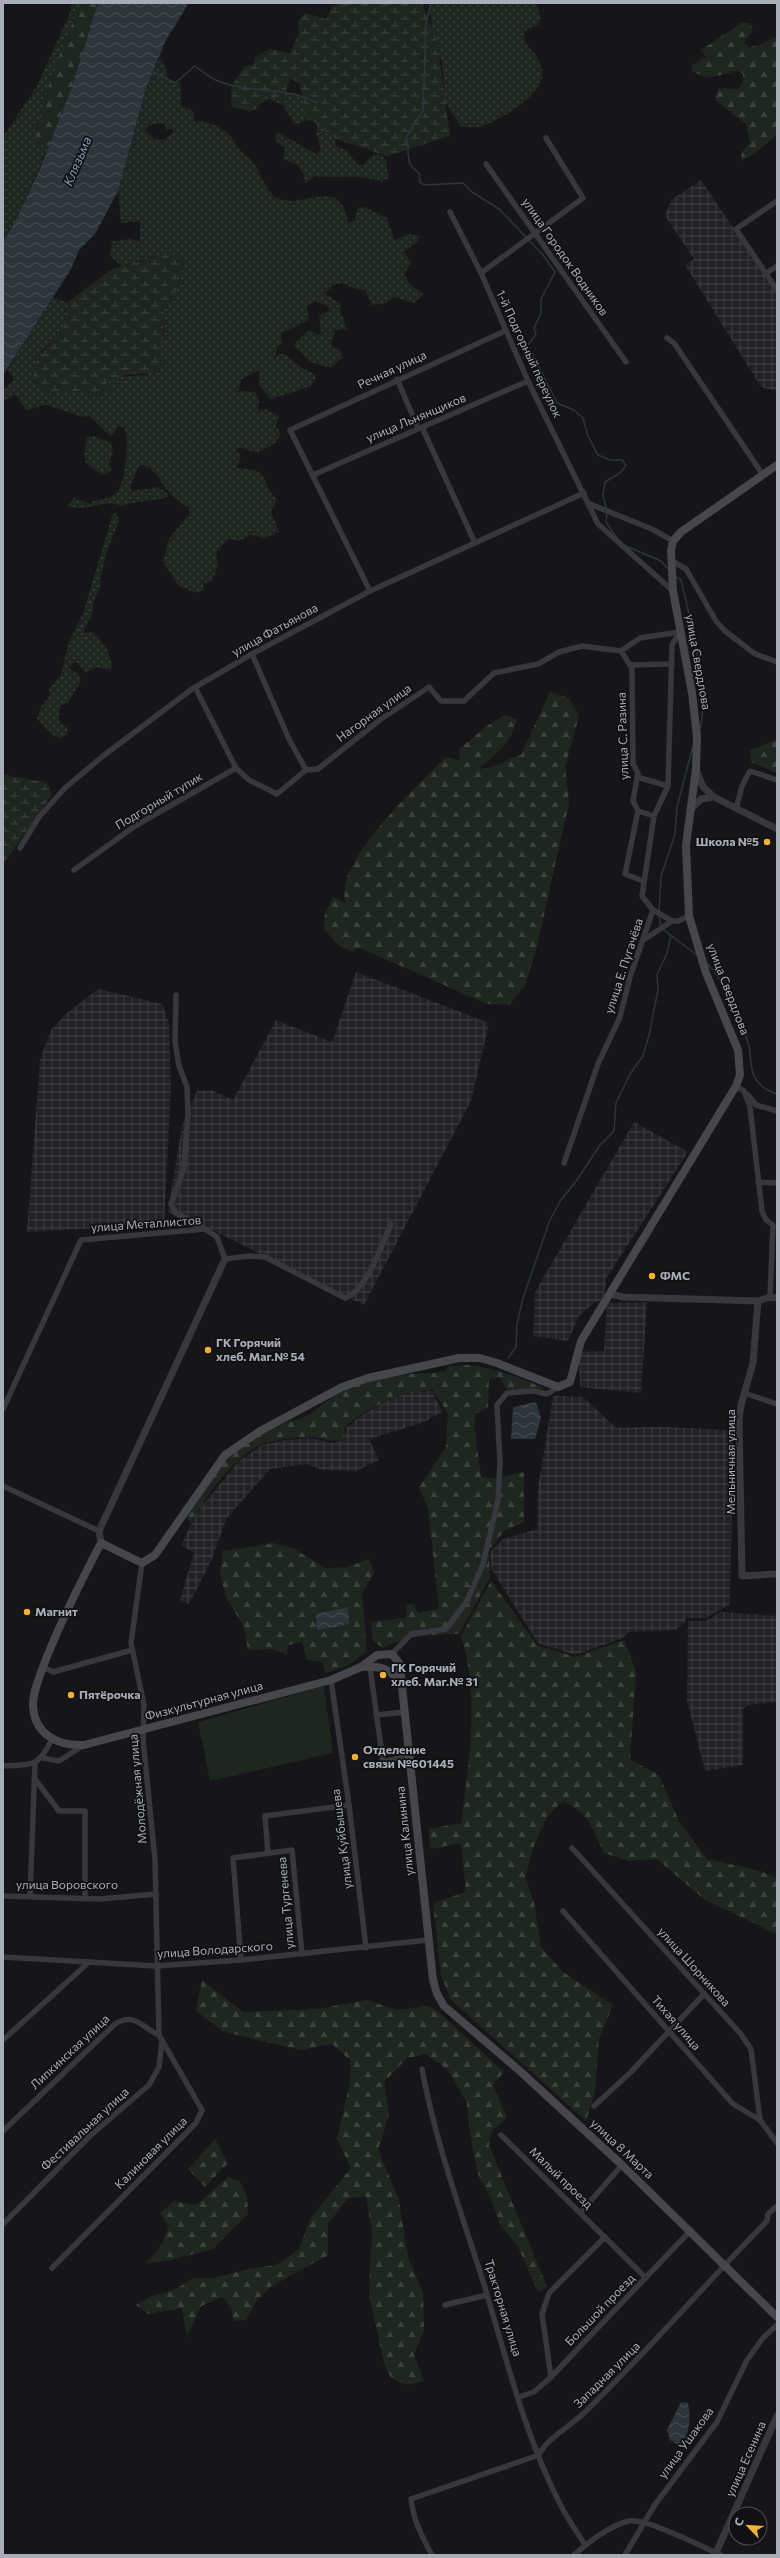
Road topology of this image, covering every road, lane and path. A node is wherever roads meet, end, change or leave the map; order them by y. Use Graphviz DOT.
graph roads {
  1 [pos="546,138"];
  2 [pos="486,164"];
  3 [pos="777,201"];
  4 [pos="450,212"];
  5 [pos="534,233"];
  6 [pos="777,266"];
  7 [pos="481,273"];
  8 [pos="765,274"];
  9 [pos="777,290"];
  10 [pos="505,331"];
  11 [pos="667,338"];
  12 [pos="626,362"];
  13 [pos="397,379"];
  14 [pos="528,381"];
  15 [pos="420,427"];
  16 [pos="777,465"];
  17 [pos="313,475"];
  18 [pos="763,475"];
  19 [pos="584,493"];
  20 [pos="590,504"];
  21 [pos="673,541"];
  22 [pos="475,543"];
  23 [pos="672,561"];
  24 [pos="673,591"];
  25 [pos="370,592"];
  26 [pos="680,632"];
  27 [pos="621,651"];
  28 [pos="252,654"];
  29 [pos="777,662"];
  30 [pos="672,664"];
  31 [pos="630,665"];
  32 [pos="195,687"];
  33 [pos="236,768"];
  34 [pos="696,769"];
  35 [pos="306,770"];
  36 [pos="637,777"];
  37 [pos="777,780"];
  38 [pos="668,786"];
  39 [pos="714,797"];
  40 [pos="736,809"];
  41 [pos="690,810"];
  42 [pos="638,811"];
  43 [pos="654,816"];
  44 [pos="777,829"];
  45 [pos="20,848"];
  46 [pos="74,870"];
  47 [pos="643,881"];
  48 [pos="653,910"];
  49 [pos="690,916"];
  50 [pos="672,921"];
  51 [pos="645,940"];
  52 [pos="176,995"];
  53 [pos="740,1088"];
  54 [pos="777,1111"];
  55 [pos="564,1163"];
  56 [pos="758,1182"];
  57 [pos="777,1183"];
  58 [pos="391,1224"];
  59 [pos="775,1225"];
  60 [pos="205,1229"];
  61 [pos="225,1259"];
  62 [pos="610,1294"];
  63 [pos="774,1297"];
  64 [pos="758,1301"];
  65 [pos="558,1387"];
  66 [pos="744,1393"];
  67 [pos="777,1404"];
  68 [pos="3,1409"];
  69 [pos="3,1486"];
  70 [pos="99,1531"];
  71 [pos="101,1543"];
  72 [pos="142,1563"];
  73 [pos="777,1574"];
  74 [pos="132,1650"];
  75 [pos="392,1654"];
  76 [pos="371,1662"];
  77 [pos="43,1667"];
  78 [pos="396,1670"];
  79 [pos="331,1680"];
  80 [pos="404,1712"];
  81 [pos="376,1715"];
  82 [pos="144,1729"];
  83 [pos="52,1739"];
  84 [pos="84,1745"];
  85 [pos="409,1756"];
  86 [pos="43,1758"];
  87 [pos="35,1763"];
  88 [pos="3,1766"];
  89 [pos="35,1779"];
  90 [pos="349,1805"];
  91 [pos="572,1848"];
  92 [pos="268,1853"];
  93 [pos="156,1894"];
  94 [pos="3,1896"];
  95 [pos="30,1896"];
  96 [pos="85,1899"];
  97 [pos="563,1911"];
  98 [pos="428,1940"];
  99 [pos="366,1948"];
  100 [pos="302,1954"];
  101 [pos="3,1957"];
  102 [pos="241,1960"];
  103 [pos="88,1963"];
  104 [pos="156,1966"];
  105 [pos="704,1994"];
  106 [pos="444,2006"];
  107 [pos="668,2032"];
  108 [pos="160,2038"];
  109 [pos="3,2040"];
  110 [pos="422,2069"];
  111 [pos="594,2106"];
  112 [pos="760,2120"];
  113 [pos="3,2131"];
  114 [pos="501,2135"];
  115 [pos="777,2143"];
  116 [pos="622,2165"];
  117 [pos="777,2206"];
  118 [pos="581,2212"];
  119 [pos="3,2224"];
  120 [pos="691,2230"];
  121 [pos="605,2237"];
  122 [pos="724,2265"];
  123 [pos="52,2268"];
  124 [pos="646,2278"];
  125 [pos="487,2295"];
  126 [pos="445,2306"];
  127 [pos="777,2317"];
  128 [pos="777,2325"];
  129 [pos="551,2377"];
  130 [pos="519,2397"];
  131 [pos="777,2416"];
  132 [pos="539,2455"];
  133 [pos="643,2524"];
  134 [pos="585,2546"];
  135 [pos="718,2554"];
  136 [pos="432,2555"];
  137 [pos="574,2555"];
  138 [pos="625,2555"];
  1 -- 5 [label="street"];
  2 -- 5 [label="street, улица Городок Водников"];
  3 -- 8 [label="street"];
  4 -- 7 [label="street, 1-й Подгорный переулок"];
  5 -- 7 [label="street"];
  5 -- 12 [label="street, улица Городок Водников"];
  6 -- 8 [label="street"];
  7 -- 10 [label="street, 1-й Подгорный переулок"];
  8 -- 9 [label="street"];
  10 -- 13 [label="street, Речная улица"];
  10 -- 14 [label="street, 1-й Подгорный переулок"];
  11 -- 18 [label="street"];
  13 -- 15 [label="street"];
  13 -- 17 [label="street, Речная улица"];
  14 -- 15 [label="street, улица Льнянщиков"];
  14 -- 19 [label="street, 1-й Подгорный переулок"];
  15 -- 17 [label="street, улица Льнянщиков"];
  15 -- 22 [label="street"];
  16 -- 18 [label="main road"];
  17 -- 25 [label="street"];
  18 -- 21 [label="main road"];
  19 -- 20 [label="street, 1-й Подгорный переулок"];
  19 -- 22 [label="street, улица Фатьянова"];
  20 -- 21 [label="street"];
  20 -- 24 [label="street, 1-й Подгорный переулок"];
  21 -- 23 [label="main road, улица Свердлова"];
  22 -- 25 [label="street, улица Фатьянова"];
  23 -- 24 [label="main road, улица Свердлова"];
  23 -- 29 [label="street"];
  24 -- 26 [label="main road, улица Свердлова"];
  25 -- 28 [label="street, улица Фатьянова"];
  26 -- 27 [label="street"];
  26 -- 30 [label="street, улица Е. Пугачёва"];
  26 -- 34 [label="main road, улица Свердлова"];
  27 -- 31 [label="street, улица С. Разина"];
  27 -- 35 [label="street, Нагорная улица"];
  28 -- 32 [label="street, улица Фатьянова"];
  28 -- 35 [label="street"];
  30 -- 31 [label="street"];
  30 -- 38 [label="street, улица Е. Пугачёва"];
  31 -- 36 [label="street, улица С. Разина"];
  32 -- 33 [label="street"];
  32 -- 45 [label="street, улица Фатьянова"];
  33 -- 35 [label="street, Нагорная улица"];
  33 -- 46 [label="street, Подгорный тупик"];
  34 -- 39 [label="street"];
  34 -- 41 [label="main road, улица Свердлова"];
  36 -- 38 [label="street"];
  36 -- 42 [label="street, улица С. Разина"];
  37 -- 40 [label="street"];
  38 -- 43 [label="street, улица Е. Пугачёва"];
  39 -- 40 [label="street"];
  39 -- 41 [label="street"];
  40 -- 44 [label="street"];
  41 -- 49 [label="main road, улица Свердлова"];
  42 -- 43 [label="street"];
  42 -- 47 [label="street, улица С. Разина"];
  43 -- 47 [label="street, улица Е. Пугачёва"];
  47 -- 48 [label="street, улица Е. Пугачёва"];
  48 -- 50 [label="street"];
  48 -- 51 [label="street, улица Е. Пугачёва"];
  49 -- 50 [label="street"];
  49 -- 53 [label="main road, улица Свердлова"];
  50 -- 51 [label="street"];
  51 -- 55 [label="street, улица Е. Пугачёва"];
  52 -- 60 [label="street"];
  53 -- 54 [label="street"];
  53 -- 56 [label="street"];
  53 -- 62 [label="main road, улица Свердлова"];
  56 -- 57 [label="street"];
  56 -- 59 [label="street"];
  58 -- 61 [label="street"];
  59 -- 63 [label="street"];
  60 -- 61 [label="street, улица Металлистов"];
  60 -- 68 [label="street, улица Металлистов"];
  61 -- 70 [label="street"];
  62 -- 64 [label="street"];
  62 -- 65 [label="main road, улица Свердлова"];
  63 -- 64 [label="street"];
  64 -- 66 [label="street, Мельничная улица"];
  65 -- 72 [label="main road"];
  65 -- 75 [label="street"];
  66 -- 67 [label="street"];
  66 -- 73 [label="street, Мельничная улица"];
  69 -- 70 [label="street"];
  70 -- 71 [label="street"];
  71 -- 72 [label="main road"];
  71 -- 77 [label="main road"];
  72 -- 74 [label="street, Молодёжная улица"];
  74 -- 77 [label="street"];
  74 -- 82 [label="street, Молодёжная улица"];
  75 -- 76 [label="main road, Физкультурная улица"];
  75 -- 78 [label="main road"];
  76 -- 78 [label="main road"];
  76 -- 79 [label="main road, Физкультурная улица"];
  76 -- 81 [label="street"];
  77 -- 83 [label="main road"];
  78 -- 80 [label="main road, улица Калинина"];
  79 -- 82 [label="main road, Физкультурная улица"];
  79 -- 90 [label="street, улица Куйбышева"];
  80 -- 81 [label="street"];
  80 -- 85 [label="main road, улица Калинина"];
  81 -- 85 [label="street"];
  82 -- 84 [label="main road, Физкультурная улица"];
  82 -- 93 [label="street, Молодёжная улица"];
  83 -- 84 [label="main road, Физкультурная улица"];
  83 -- 86 [label="street"];
  84 -- 86 [label="street"];
  85 -- 98 [label="main road, улица Калинина"];
  86 -- 87 [label="street"];
  87 -- 88 [label="street"];
  87 -- 89 [label="street"];
  89 -- 95 [label="street"];
  89 -- 96 [label="street"];
  90 -- 92 [label="street"];
  90 -- 99 [label="street, улица Куйбышева"];
  91 -- 105 [label="street, улица Шорникова"];
  92 -- 100 [label="street, улица Тургенева"];
  92 -- 102 [label="street"];
  93 -- 96 [label="street, улица Воровского"];
  93 -- 104 [label="street, Молодёжная улица"];
  94 -- 95 [label="street, улица Воровского"];
  95 -- 96 [label="street, улица Воровского"];
  97 -- 107 [label="street, Тихая улица"];
  98 -- 99 [label="street, улица Володарского"];
  98 -- 106 [label="main road, улица Калинина"];
  99 -- 100 [label="street, улица Володарского"];
  100 -- 102 [label="street, улица Володарского"];
  101 -- 103 [label="street, улица Володарского"];
  102 -- 104 [label="street, улица Володарского"];
  103 -- 104 [label="street, улица Володарского"];
  103 -- 109 [label="street"];
  104 -- 108 [label="street, Калиновая улица"];
  105 -- 107 [label="street"];
  105 -- 112 [label="street, улица Шорникова"];
  106 -- 116 [label="main road, улица 8 Марта"];
  107 -- 111 [label="street"];
  107 -- 112 [label="street, Тихая улица"];
  108 -- 113 [label="street, Липкинская улица"];
  108 -- 119 [label="street, Фестивальная улица"];
  108 -- 123 [label="street, Калиновая улица"];
  110 -- 125 [label="street, Тракторная улица"];
  112 -- 115 [label="street, Тихая улица"];
  114 -- 118 [label="street, Малый проезд"];
  116 -- 118 [label="street"];
  116 -- 120 [label="main road, улица 8 Марта"];
  117 -- 122 [label="street, Западная улица"];
  118 -- 121 [label="street, Малый проезд"];
  120 -- 122 [label="main road, улица 8 Марта"];
  120 -- 124 [label="street, Большой проезд"];
  121 -- 124 [label="street, Малый проезд"];
  121 -- 129 [label="street"];
  122 -- 127 [label="main road, улица 8 Марта"];
  122 -- 132 [label="street, Западная улица"];
  124 -- 129 [label="street, Большой проезд"];
  125 -- 126 [label="street"];
  125 -- 130 [label="street, Тракторная улица"];
  128 -- 133 [label="street, улица Ушакова"];
  129 -- 130 [label="street, Большой проезд"];
  130 -- 132 [label="street, Тракторная улица"];
  131 -- 135 [label="street, улица Есенина"];
  132 -- 134 [label="street, Тракторная улица"];
  132 -- 136 [label="street"];
  133 -- 134 [label="street"];
  133 -- 135 [label="street"];
  133 -- 138 [label="street, улица Ушакова"];
  134 -- 137 [label="street"];
}
